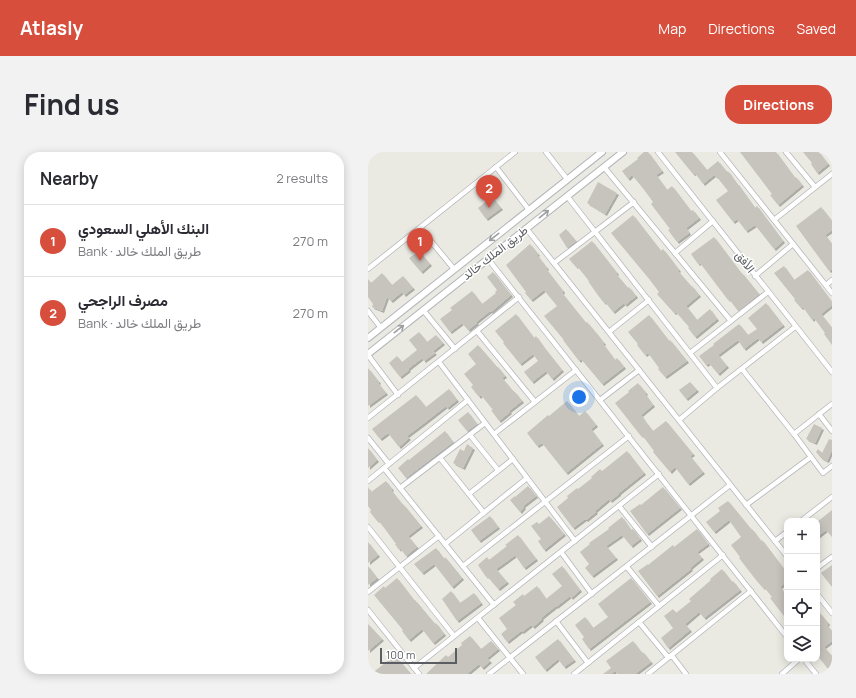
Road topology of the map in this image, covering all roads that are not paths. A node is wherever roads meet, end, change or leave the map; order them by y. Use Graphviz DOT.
graph roads {
  1 [pos="515,152"];
  2 [pos="546,152"];
  3 [pos="602,152"];
  4 [pos="623,152"];
  5 [pos="658,152"];
  6 [pos="720,152"];
  7 [pos="786,152"];
  8 [pos="496,167"];
  9 [pos="604,167"];
  10 [pos="832,174"];
  11 [pos="567,179"];
  12 [pos="815,187"];
  13 [pos="567,196"];
  14 [pos="634,202"];
  15 [pos="529,210"];
  16 [pos="774,220"];
  17 [pos="712,221"];
  18 [pos="420,228"];
  19 [pos="526,228"];
  20 [pos="596,232"];
  21 [pos="793,244"];
  22 [pos="675,253"];
  23 [pos="488,259"];
  24 [pos="554,263"];
  25 [pos="454,269"];
  26 [pos="368,270"];
  27 [pos="755,276"];
  28 [pos="832,280"];
  29 [pos="826,285"];
  30 [pos="768,292"];
  31 [pos="832,293"];
  32 [pos="519,297"];
  33 [pos="648,300"];
  34 [pos="423,310"];
  35 [pos="368,311"];
  36 [pos="731,322"];
  37 [pos="795,327"];
  38 [pos="381,328"];
  39 [pos="477,331"];
  40 [pos="609,332"];
  41 [pos="368,338"];
  42 [pos="455,349"];
  43 [pos="690,353"];
  44 [pos="368,354"];
  45 [pos="439,362"];
  46 [pos="742,369"];
  47 [pos="576,370"];
  48 [pos="639,370"];
  49 [pos="832,372"];
  50 [pos="717,388"];
  51 [pos="398,395"];
  52 [pos="468,400"];
  53 [pos="600,400"];
  54 [pos="535,402"];
  55 [pos="832,404"];
  56 [pos="819,414"];
  57 [pos="368,418"];
  58 [pos="678,420"];
  59 [pos="485,422"];
  60 [pos="832,431"];
  61 [pos="494,434"];
  62 [pos="794,434"];
  63 [pos="470,435"];
  64 [pos="629,436"];
  65 [pos="368,438"];
  66 [pos="810,457"];
  67 [pos="440,458"];
  68 [pos="513,459"];
  69 [pos="389,464"];
  70 [pos="832,466"];
  71 [pos="384,468"];
  72 [pos="498,470"];
  73 [pos="659,474"];
  74 [pos="527,478"];
  75 [pos="368,481"];
  76 [pos="730,485"];
  77 [pos="400,488"];
  78 [pos="469,494"];
  79 [pos="832,497"];
  80 [pos="545,501"];
  81 [pos="746,505"];
  82 [pos="619,506"];
  83 [pos="484,512"];
  84 [pos="692,516"];
  85 [pos="805,518"];
  86 [pos="368,527"];
  87 [pos="784,534"];
  88 [pos="439,536"];
  89 [pos="575,541"];
  90 [pos="775,541"];
  91 [pos="445,544"];
  92 [pos="652,547"];
  93 [pos="561,552"];
  94 [pos="785,554"];
  95 [pos="723,555"];
  96 [pos="832,557"];
  97 [pos="463,566"];
  98 [pos="820,566"];
  99 [pos="400,567"];
  100 [pos="626,567"];
  101 [pos="751,591"];
  102 [pos="368,592"];
  103 [pos="592,594"];
  104 [pos="820,598"];
  105 [pos="822,600"];
  106 [pos="494,605"];
  107 [pos="659,606"];
  108 [pos="368,610"];
  109 [pos="832,613"];
  110 [pos="478,618"];
  111 [pos="556,621"];
  112 [pos="640,622"];
  113 [pos="784,629"];
  114 [pos="454,636"];
  115 [pos="670,657"];
  116 [pos="510,658"];
  117 [pos="796,662"];
  118 [pos="806,662"];
  119 [pos="588,663"];
  120 [pos="414,668"];
  121 [pos="419,674"];
  122 [pos="489,674"];
  123 [pos="523,674"];
  124 [pos="574,674"];
  125 [pos="648,674"];
  126 [pos="686,674"];
  127 [pos="782,674"];
  128 [pos="816,674"];
  1 -- 8 [label="street"];
  2 -- 11 [label="street"];
  3 -- 11 [label="main road, طريق الملك خالد"];
  4 -- 9 [label="main road, طريق الملك خالد"];
  5 -- 17 [label="street, الأفق"];
  6 -- 16 [label="street"];
  7 -- 12 [label="street"];
  8 -- 15 [label="street"];
  8 -- 18 [label="street"];
  9 -- 13 [label="main road, طريق الملك خالد"];
  9 -- 14 [label="street"];
  10 -- 12 [label="street"];
  11 -- 15 [label="main road, طريق الملك خالد"];
  12 -- 16 [label="street"];
  19 -- 13 [label="main road, طريق الملك خالد, one-way"];
  13 -- 20 [label="street"];
  14 -- 20 [label="street"];
  14 -- 22 [label="street"];
  15 -- 25 [label="main road, طريق الملك خالد, one-way"];
  16 -- 21 [label="street"];
  17 -- 22 [label="street"];
  17 -- 27 [label="street, الأفق"];
  18 -- 25 [label="street"];
  18 -- 26 [label="street"];
  19 -- 23 [label="main road, طريق الملك خالد"];
  19 -- 24 [label="street"];
  20 -- 24 [label="street"];
  20 -- 33 [label="street"];
  21 -- 27 [label="street"];
  21 -- 29 [label="street"];
  22 -- 36 [label="street"];
  23 -- 32 [label="street"];
  23 -- 34 [label="main road, طريق الملك خالد"];
  24 -- 40 [label="street"];
  25 -- 38 [label="main road, طريق الملك خالد"];
  27 -- 30 [label="street, الأفق"];
  28 -- 29 [label="street"];
  29 -- 31 [label="street"];
  30 -- 36 [label="street"];
  30 -- 37 [label="street, الأفق"];
  32 -- 39 [label="street"];
  32 -- 47 [label="street"];
  33 -- 40 [label="street"];
  33 -- 43 [label="street"];
  34 -- 42 [label="street"];
  44 -- 34 [label="main road, طريق الملك خالد, one-way"];
  35 -- 38 [label="street"];
  36 -- 43 [label="street"];
  37 -- 46 [label="street"];
  37 -- 49 [label="street, الأفق"];
  38 -- 41 [label="main road, طريق الملك خالد"];
  39 -- 42 [label="street"];
  39 -- 54 [label="street"];
  40 -- 48 [label="street"];
  42 -- 45 [label="street"];
  43 -- 50 [label="street"];
  44 -- 51 [label="street"];
  45 -- 51 [label="street"];
  45 -- 52 [label="street"];
  46 -- 50 [label="street"];
  46 -- 62 [label="street"];
  47 -- 53 [label="street"];
  47 -- 54 [label="street"];
  48 -- 53 [label="street"];
  48 -- 58 [label="street"];
  50 -- 58 [label="street"];
  51 -- 57 [label="street"];
  52 -- 59 [label="street"];
  52 -- 69 [label="street"];
  53 -- 64 [label="street"];
  54 -- 61 [label="street"];
  55 -- 56 [label="street"];
  56 -- 60 [label="street"];
  56 -- 62 [label="street"];
  58 -- 76 [label="street"];
  59 -- 61 [label="street"];
  59 -- 63 [label="street"];
  61 -- 68 [label="street"];
  62 -- 66 [label="street"];
  63 -- 67 [label="street"];
  63 -- 72 [label="street"];
  64 -- 73 [label="street"];
  64 -- 80 [label="street"];
  65 -- 69 [label="street"];
  66 -- 70 [label="street"];
  66 -- 81 [label="street"];
  67 -- 77 [label="street"];
  67 -- 78 [label="street"];
  68 -- 72 [label="street"];
  68 -- 74 [label="street"];
  69 -- 71 [label="street"];
  71 -- 75 [label="street"];
  71 -- 77 [label="street"];
  72 -- 78 [label="street"];
  73 -- 82 [label="street"];
  73 -- 84 [label="street"];
  74 -- 80 [label="street"];
  74 -- 83 [label="street"];
  76 -- 81 [label="street"];
  76 -- 84 [label="street"];
  77 -- 88 [label="street"];
  78 -- 83 [label="street"];
  79 -- 85 [label="street"];
  80 -- 89 [label="street"];
  80 -- 97 [label="street"];
  81 -- 90 [label="street"];
  82 -- 89 [label="street"];
  82 -- 92 [label="street"];
  83 -- 91 [label="street"];
  84 -- 92 [label="street"];
  84 -- 95 [label="street"];
  86 -- 99 [label="street"];
  87 -- 90 [label="street"];
  88 -- 91 [label="street"];
  88 -- 99 [label="street"];
  89 -- 93 [label="street"];
  90 -- 94 [label="street"];
  91 -- 97 [label="street"];
  92 -- 100 [label="street"];
  93 -- 103 [label="street"];
  93 -- 106 [label="street"];
  95 -- 101 [label="street"];
  95 -- 107 [label="street"];
  96 -- 98 [label="street"];
  97 -- 106 [label="street"];
  99 -- 102 [label="street"];
  99 -- 114 [label="street"];
  100 -- 103 [label="street"];
  100 -- 107 [label="street"];
  101 -- 113 [label="street"];
  101 -- 115 [label="street"];
  103 -- 111 [label="street"];
  104 -- 105 [label="street"];
  105 -- 109 [label="street"];
  106 -- 110 [label="street"];
  107 -- 112 [label="street"];
  108 -- 120 [label="street"];
  110 -- 114 [label="street"];
  110 -- 116 [label="street"];
  111 -- 116 [label="street"];
  111 -- 119 [label="street"];
  112 -- 115 [label="street"];
  112 -- 119 [label="street"];
  114 -- 120 [label="street"];
  115 -- 125 [label="street"];
  115 -- 126 [label="street"];
  116 -- 122 [label="street"];
  116 -- 123 [label="street"];
  117 -- 127 [label="street"];
  118 -- 128 [label="street"];
  119 -- 124 [label="street"];
  120 -- 121 [label="street"];
}
